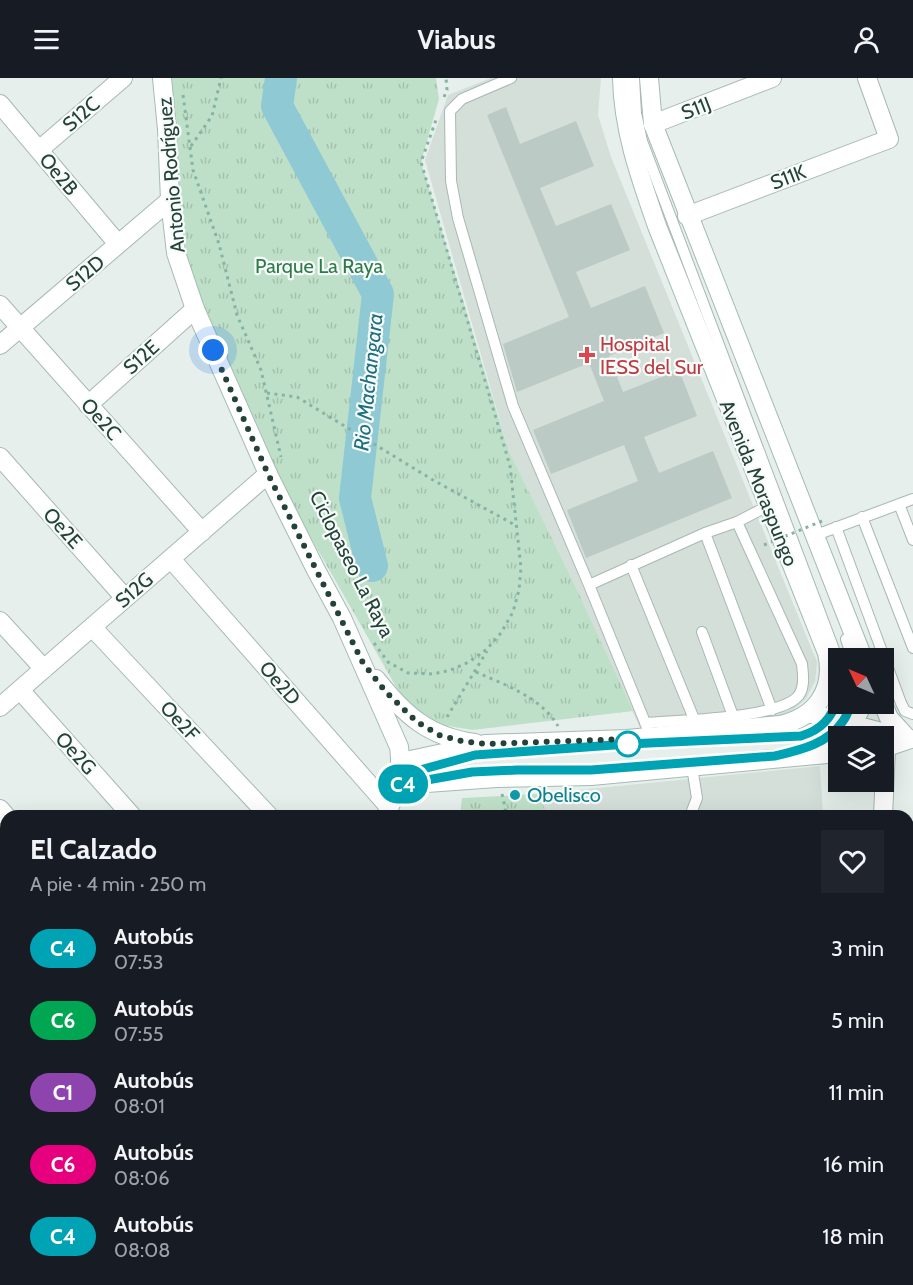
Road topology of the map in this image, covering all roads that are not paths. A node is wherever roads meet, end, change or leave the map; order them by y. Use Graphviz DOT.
graph roads {
  1 [pos="123,78"];
  2 [pos="162,78"];
  3 [pos="511,78"];
  4 [pos="622,78"];
  5 [pos="634,78"];
  6 [pos="647,78"];
  7 [pos="772,78"];
  8 [pos="867,78"];
  9 [pos="0,104"];
  10 [pos="653,124"];
  11 [pos="39,150"];
  12 [pos="170,200"];
  13 [pos="687,216"];
  14 [pos="118,244"];
  15 [pos="0,305"];
  16 [pos="195,309"];
  17 [pos="20,328"];
  18 [pos="0,345"];
  19 [pos="88,405"];
  20 [pos="0,457"];
  21 [pos="268,474"];
  22 [pos="913,499"];
  23 [pos="899,504"];
  24 [pos="768,506"];
  25 [pos="862,518"];
  26 [pos="737,522"];
  27 [pos="836,527"];
  28 [pos="202,532"];
  29 [pos="705,533"];
  30 [pos="819,534"];
  31 [pos="913,540"];
  32 [pos="171,558"];
  33 [pos="631,565"];
  34 [pos="589,585"];
  35 [pos="125,598"];
  36 [pos="0,621"];
  37 [pos="92,627"];
  38 [pos="702,632"];
  39 [pos="833,648"];
  40 [pos="849,648"];
  41 [pos="859,648"];
  42 [pos="913,648"];
  43 [pos="363,663"];
  44 [pos="44,669"];
  45 [pos="20,690"];
  46 [pos="0,707"];
  47 [pos="772,710"];
  48 [pos="809,713"];
  49 [pos="854,714"];
  50 [pos="887,714"];
  51 [pos="913,714"];
  52 [pos="733,716"];
  53 [pos="694,719"];
  54 [pos="837,726"];
  55 [pos="843,726"];
  56 [pos="648,730"];
  57 [pos="828,730"];
  58 [pos="894,736"];
  59 [pos="828,737"];
  60 [pos="911,739"];
  61 [pos="485,744"];
  62 [pos="828,744"];
  63 [pos="894,745"];
  64 [pos="828,754"];
  65 [pos="799,758"];
  66 [pos="401,762"];
  67 [pos="692,767"];
  68 [pos="399,785"];
  69 [pos="884,792"];
  70 [pos="127,810"];
  71 [pos="263,810"];
  72 [pos="387,810"];
  73 [pos="388,810"];
  74 [pos="692,810"];
  75 [pos="884,810"];
  1 -- 11 [label="street, S12C"];
  2 -- 12 [label="street, Antonio Rodríguez"];
  3 -- 34 [label="lane"];
  4 -- 24 [label="street, Avenida Moraspungo"];
  5 -- 39 [label="lane"];
  6 -- 10 [label="street, Avenida Moraspungo"];
  6 -- 40 [label="lane"];
  7 -- 10 [label="street, S11J"];
  8 -- 13 [label="street, S11K"];
  9 -- 11 [label="street, Oe2B"];
  10 -- 13 [label="street, Avenida Moraspungo"];
  11 -- 14 [label="street, Oe2B"];
  12 -- 14 [label="street, S12D"];
  12 -- 16 [label="street, Antonio Rodríguez"];
  13 -- 30 [label="street, Avenida Moraspungo"];
  14 -- 17 [label="street, S12D"];
  15 -- 17 [label="street, Oe2C"];
  16 -- 19 [label="street, S12E"];
  16 -- 21 [label="street, Antonio Rodríguez"];
  17 -- 18 [label="street, S12D"];
  17 -- 19 [label="street, Oe2C"];
  19 -- 28 [label="street, Oe2C"];
  20 -- 35 [label="street, Oe2E"];
  21 -- 28 [label="street, S12G"];
  21 -- 43 [label="street, Antonio Rodríguez"];
  22 -- 23 [label="lane"];
  23 -- 25 [label="lane"];
  23 -- 31 [label="lane"];
  24 -- 26 [label="lane"];
  24 -- 48 [label="street, Avenida Moraspungo"];
  25 -- 27 [label="lane"];
  25 -- 42 [label="lane"];
  26 -- 29 [label="lane"];
  26 -- 47 [label="lane"];
  27 -- 30 [label="lane"];
  27 -- 51 [label="lane"];
  28 -- 32 [label="street, S12G"];
  29 -- 33 [label="lane"];
  29 -- 47 [label="lane"];
  30 -- 41 [label="street, Avenida Moraspungo"];
  32 -- 35 [label="street, S12G"];
  32 -- 72 [label="street, Oe2D"];
  33 -- 34 [label="lane"];
  33 -- 53 [label="lane"];
  34 -- 56 [label="lane"];
  35 -- 37 [label="street, S12G"];
  36 -- 44 [label="street"];
  37 -- 44 [label="street, S12G"];
  37 -- 71 [label="street, Oe2F"];
  38 -- 52 [label="lane"];
  43 -- 61 [label="street, Antonio Rodríguez"];
  43 -- 66 [label="street, Antonio Rodríguez"];
  44 -- 45 [label="street, S12G"];
  45 -- 46 [label="street, S12G"];
  45 -- 70 [label="street, Oe2G"];
  47 -- 52 [label="lane"];
  48 -- 54 [label="street"];
  48 -- 56 [label="street"];
  49 -- 55 [label="street"];
  50 -- 60 [label="street"];
  52 -- 53 [label="lane"];
  53 -- 56 [label="lane"];
  56 -- 61 [label="street"];
  57 -- 68 [label="lane"];
  58 -- 60 [label="street"];
  59 -- 68 [label="lane"];
  60 -- 63 [label="street"];
  61 -- 66 [label="street"];
  62 -- 65 [label="street"];
  64 -- 65 [label="street"];
  65 -- 67 [label="street"];
  66 -- 68 [label="street, Antonio Rodríguez"];
  67 -- 68 [label="street"];
  67 -- 74 [label="lane"];
  68 -- 73 [label="street, Antonio Rodríguez"];
  69 -- 75 [label="street"];
}
